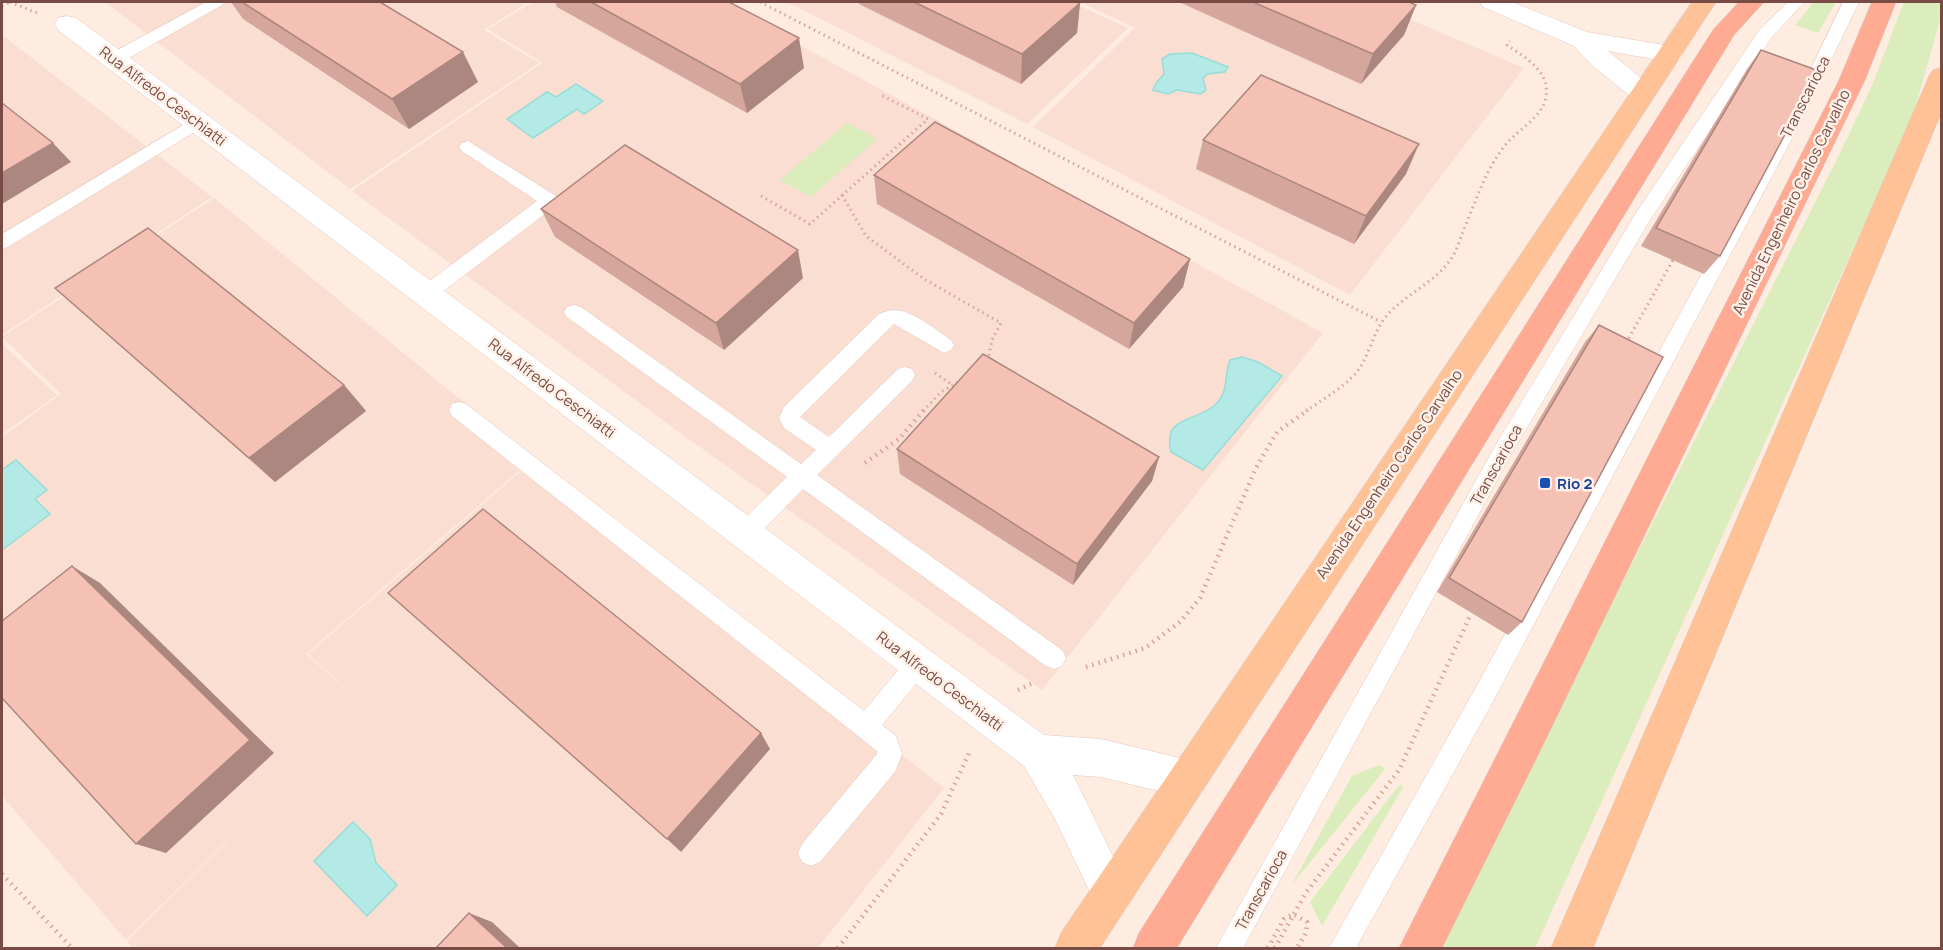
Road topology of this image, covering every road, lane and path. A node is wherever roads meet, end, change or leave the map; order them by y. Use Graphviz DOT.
graph roads {
  1 [pos="10,2"];
  2 [pos="760,2"];
  3 [pos="1492,2"];
  4 [pos="1704,2"];
  5 [pos="1752,2"];
  6 [pos="1796,2"];
  7 [pos="1851,2"];
  8 [pos="1884,2"];
  9 [pos="2,6"];
  10 [pos="223,6"];
  11 [pos="1530,17"];
  12 [pos="67,24"];
  13 [pos="1583,40"];
  14 [pos="1670,54"];
  15 [pos="120,63"];
  16 [pos="1941,76"];
  17 [pos="1643,93"];
  18 [pos="881,95"];
  19 [pos="198,122"];
  20 [pos="468,147"];
  21 [pos="842,195"];
  22 [pos="761,196"];
  23 [pos="550,201"];
  24 [pos="568,212"];
  25 [pos="2,242"];
  26 [pos="1673,260"];
  27 [pos="426,294"];
  28 [pos="574,312"];
  29 [pos="1381,322"];
  30 [pos="944,345"];
  31 [pos="1623,349"];
  32 [pos="986,370"];
  33 [pos="905,375"];
  34 [pos="967,379"];
  35 [pos="459,410"];
  36 [pos="831,449"];
  37 [pos="861,466"];
  38 [pos="802,477"];
  39 [pos="745,533"];
  40 [pos="1471,614"];
  41 [pos="1054,658"];
  42 [pos="918,664"];
  43 [pos="1079,669"];
  44 [pos="1035,682"];
  45 [pos="986,716"];
  46 [pos="866,727"];
  47 [pos="1037,753"];
  48 [pos="1188,779"];
  49 [pos="811,853"];
  50 [pos="2,874"];
  51 [pos="1112,894"];
  52 [pos="72,948"];
  53 [pos="838,948"];
  54 [pos="1076,948"];
  55 [pos="1154,948"];
  56 [pos="1228,948"];
  57 [pos="1268,948"];
  58 [pos="1275,948"];
  59 [pos="1297,948"];
  60 [pos="1342,948"];
  61 [pos="1420,948"];
  62 [pos="1572,948"];
  1 -- 9 [label="path"];
  2 -- 29 [label="path"];
  3 -- 11 [label="street"];
  4 -- 14 [label="main road, Avenida Engenheiro Carlos Carvalho"];
  5 -- 55 [label="highway"];
  6 -- 56 [label="lane, Transcarioca"];
  7 -- 60 [label="lane, Transcarioca"];
  8 -- 61 [label="highway, Avenida Engenheiro Carlos Carvalho"];
  10 -- 15 [label="lane"];
  11 -- 13 [label="street"];
  11 -- 29 [label="path"];
  12 -- 15 [label="street, Rua Alfredo Ceschiatti"];
  13 -- 14 [label="street"];
  13 -- 17 [label="street"];
  14 -- 17 [label="main road, Avenida Engenheiro Carlos Carvalho"];
  15 -- 19 [label="street, Rua Alfredo Ceschiatti"];
  16 -- 62 [label="main road"];
  17 -- 48 [label="main road, Avenida Engenheiro Carlos Carvalho"];
  18 -- 21 [label="path"];
  19 -- 25 [label="lane"];
  19 -- 27 [label="street, Rua Alfredo Ceschiatti"];
  20 -- 23 [label="lane"];
  21 -- 22 [label="path"];
  21 -- 32 [label="path"];
  23 -- 24 [label="lane"];
  23 -- 27 [label="lane"];
  26 -- 31 [label="path"];
  27 -- 39 [label="street, Rua Alfredo Ceschiatti"];
  28 -- 38 [label="lane"];
  29 -- 43 [label="path"];
  30 -- 36 [label="lane"];
  33 -- 36 [label="lane"];
  34 -- 37 [label="path"];
  35 -- 46 [label="lane"];
  36 -- 38 [label="lane"];
  38 -- 39 [label="lane"];
  38 -- 41 [label="lane"];
  39 -- 42 [label="street, Rua Alfredo Ceschiatti"];
  40 -- 58 [label="path"];
  42 -- 45 [label="street, Rua Alfredo Ceschiatti"];
  42 -- 46 [label="lane"];
  44 -- 45 [label="path"];
  45 -- 47 [label="street, Rua Alfredo Ceschiatti"];
  45 -- 53 [label="path"];
  46 -- 49 [label="lane"];
  47 -- 48 [label="street"];
  47 -- 51 [label="street, Rua Alfredo Ceschiatti"];
  48 -- 51 [label="main road, Avenida Engenheiro Carlos Carvalho"];
  50 -- 52 [label="path"];
  51 -- 54 [label="main road, Avenida Engenheiro Carlos Carvalho"];
  57 -- 59 [label="path, bridge"];
}
